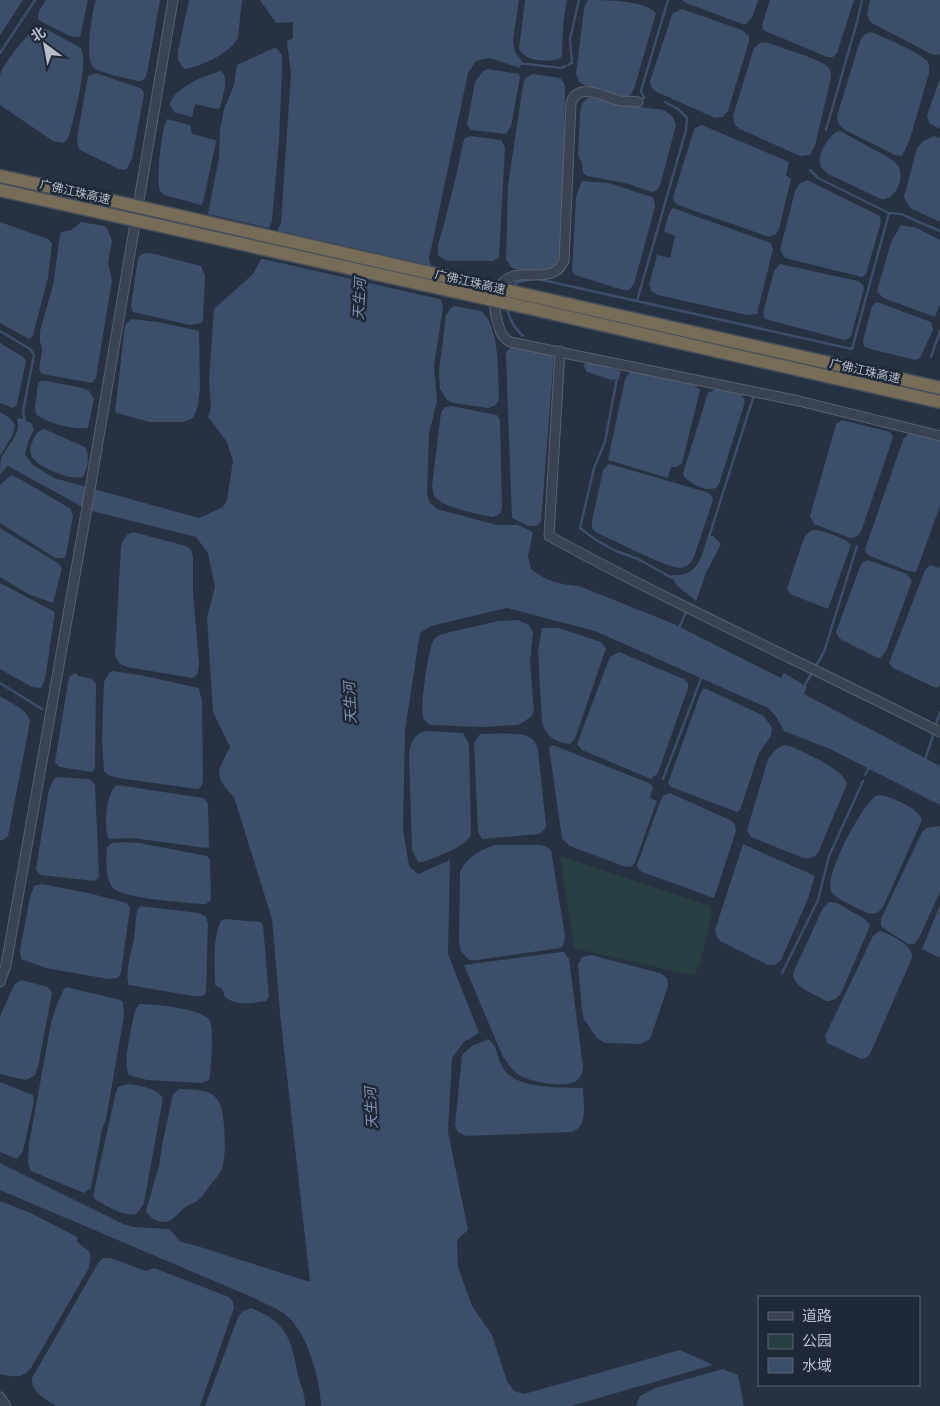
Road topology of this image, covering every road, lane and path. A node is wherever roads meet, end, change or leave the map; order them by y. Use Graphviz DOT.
graph roads {
  1 [pos="173,0"];
  2 [pos="638,102"];
  3 [pos="0,176"];
  4 [pos="0,190"];
  5 [pos="534,303"];
  6 [pos="560,351"];
  7 [pos="940,388"];
  8 [pos="940,402"];
  9 [pos="940,436"];
  10 [pos="940,732"];
  11 [pos="0,982"];
  12 [pos="0,1397"];
  13 [pos="6,1406"];
  1 -- 11 [label="street"];
  2 -- 6 [label="street"];
  3 -- 5 [label="highway, 广佛江珠高速, bridge"];
  4 -- 5 [label="highway, 广佛江珠高速, bridge"];
  5 -- 7 [label="highway, 广佛江珠高速"];
  5 -- 8 [label="highway, 广佛江珠高速"];
  6 -- 9 [label="street"];
  6 -- 10 [label="street"];
  12 -- 13 [label="street"];
}
